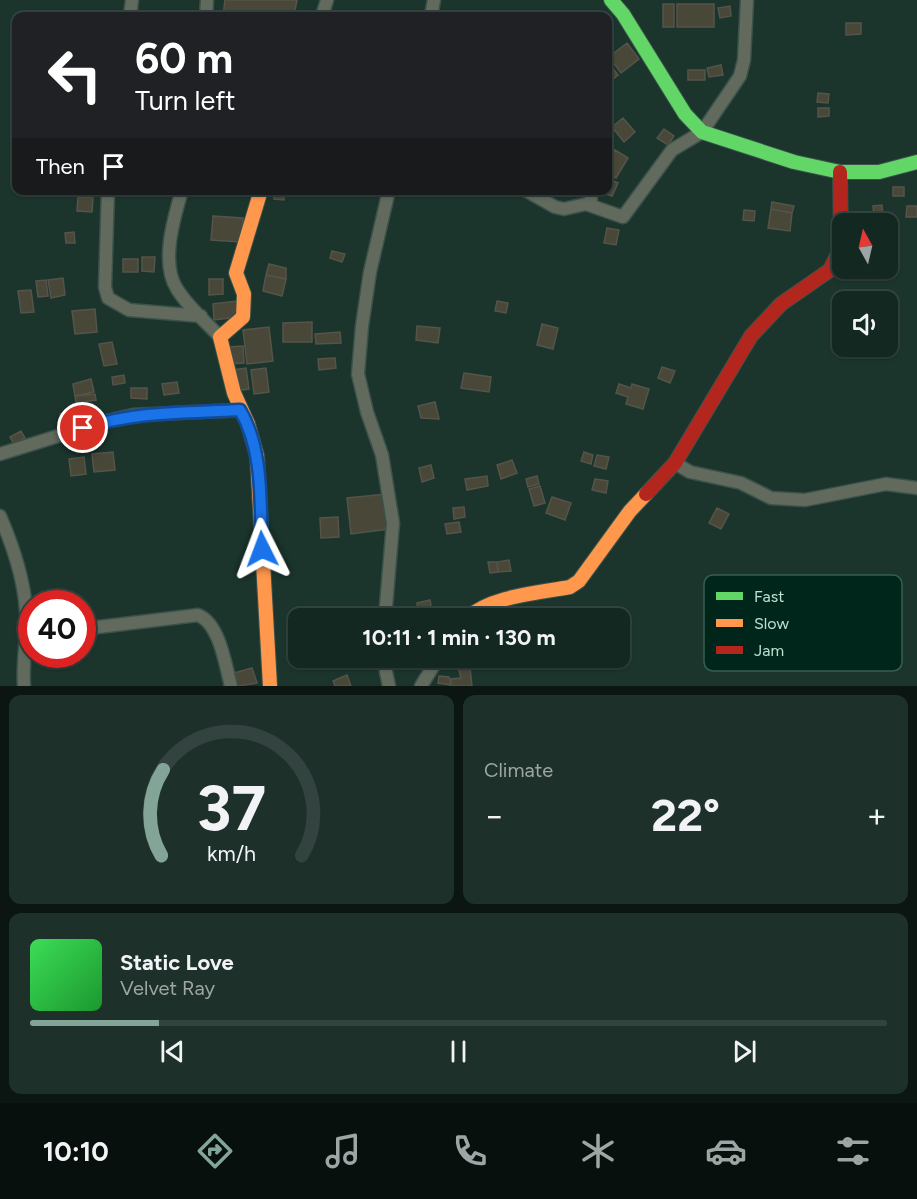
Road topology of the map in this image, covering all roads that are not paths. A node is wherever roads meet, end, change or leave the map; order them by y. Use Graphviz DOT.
graph roads {
  1 [pos="611,0"];
  2 [pos="747,0"];
  3 [pos="702,132"];
  4 [pos="917,162"];
  5 [pos="840,172"];
  6 [pos="108,195"];
  7 [pos="181,195"];
  8 [pos="259,195"];
  9 [pos="388,195"];
  10 [pos="534,195"];
  11 [pos="591,195"];
  12 [pos="591,205"];
  13 [pos="201,316"];
  14 [pos="220,337"];
  15 [pos="240,410"];
  16 [pos="0,453"];
  17 [pos="675,463"];
  18 [pos="917,488"];
  19 [pos="0,516"];
  20 [pos="23,590"];
  21 [pos="386,608"];
  22 [pos="480,608"];
  23 [pos="96,627"];
  24 [pos="23,668"];
  25 [pos="386,668"];
  26 [pos="432,668"];
  27 [pos="24,686"];
  28 [pos="231,686"];
  29 [pos="270,686"];
  30 [pos="389,686"];
  31 [pos="420,686"];
  1 -- 3 [label="street"];
  2 -- 3 [label="street"];
  3 -- 5 [label="street"];
  3 -- 12 [label="street"];
  4 -- 5 [label="street"];
  5 -- 17 [label="street"];
  6 -- 13 [label="street"];
  7 -- 13 [label="street"];
  8 -- 14 [label="street"];
  9 -- 21 [label="street"];
  10 -- 12 [label="street"];
  11 -- 12 [label="street"];
  13 -- 14 [label="street"];
  14 -- 15 [label="street"];
  15 -- 16 [label="street"];
  15 -- 29 [label="street"];
  17 -- 18 [label="street"];
  17 -- 22 [label="street"];
  19 -- 20 [label="street"];
  23 -- 28 [label="street"];
  24 -- 27 [label="street"];
  25 -- 30 [label="street"];
  26 -- 31 [label="street"];
}
